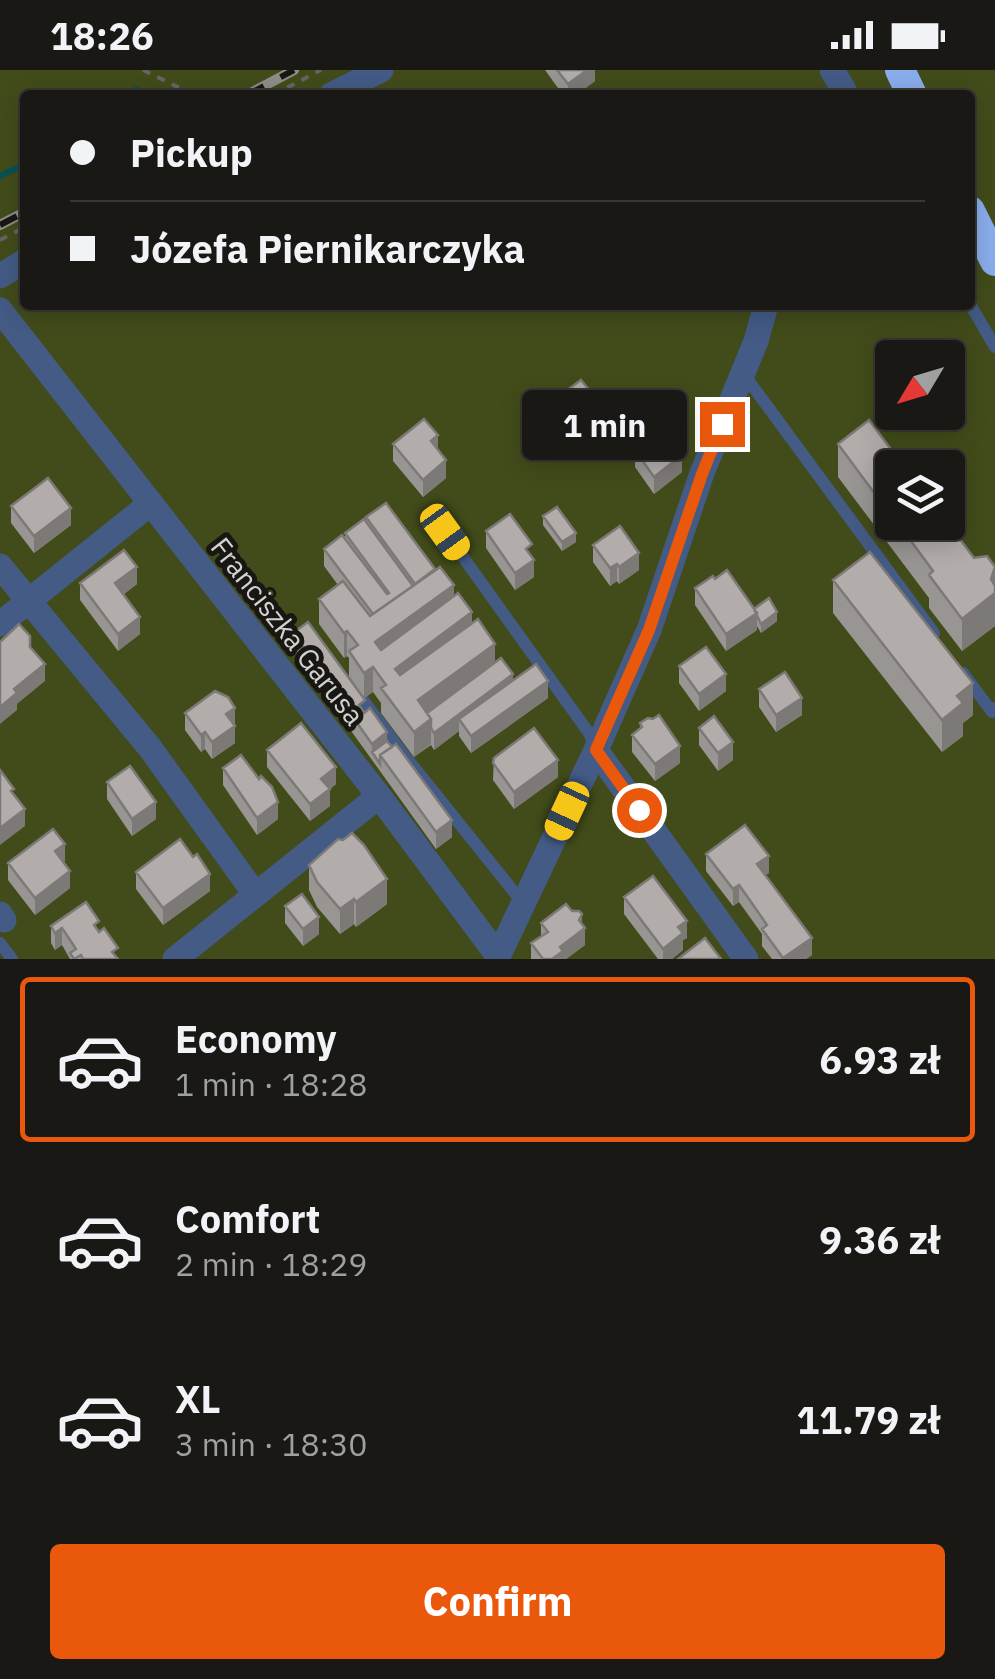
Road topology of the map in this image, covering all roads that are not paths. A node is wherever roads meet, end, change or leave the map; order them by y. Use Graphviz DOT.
graph roads {
  1 [pos="381,70"];
  2 [pos="341,90"];
  3 [pos="975,221"];
  4 [pos="995,261"];
  5 [pos="0,310"];
  6 [pos="765,310"];
  7 [pos="973,310"];
  8 [pos="995,348"];
  9 [pos="742,373"];
  10 [pos="150,503"];
  11 [pos="445,532"];
  12 [pos="0,566"];
  13 [pos="30,600"];
  14 [pos="0,624"];
  15 [pos="946,650"];
  16 [pos="958,666"];
  17 [pos="345,676"];
  18 [pos="995,708"];
  19 [pos="596,750"];
  20 [pos="379,796"];
  21 [pos="255,894"];
  22 [pos="523,903"];
  23 [pos="1,926"];
  24 [pos="498,958"];
  25 [pos="12,959"];
  26 [pos="175,959"];
  27 [pos="746,959"];
  1 -- 2 [label="street"];
  3 -- 4 [label="highway"];
  5 -- 10 [label="street, Franciszka Garusa"];
  6 -- 9 [label="street"];
  7 -- 8 [label="lane"];
  9 -- 15 [label="lane"];
  9 -- 19 [label="street"];
  10 -- 13 [label="street"];
  10 -- 20 [label="street, Franciszka Garusa"];
  11 -- 19 [label="lane"];
  12 -- 13 [label="street"];
  13 -- 14 [label="street"];
  13 -- 21 [label="street"];
  16 -- 18 [label="lane"];
  17 -- 22 [label="lane"];
  19 -- 22 [label="street"];
  19 -- 27 [label="street"];
  20 -- 21 [label="street"];
  20 -- 24 [label="street, Franciszka Garusa"];
  21 -- 26 [label="street"];
  22 -- 24 [label="street"];
  23 -- 25 [label="lane"];
}
